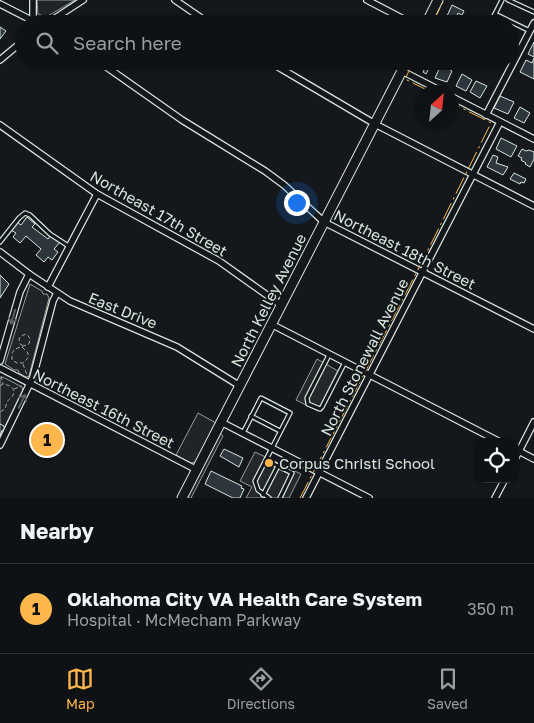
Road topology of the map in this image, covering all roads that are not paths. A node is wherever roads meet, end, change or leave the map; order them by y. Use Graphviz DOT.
graph roads {
  1 [pos="34,0"];
  2 [pos="83,0"];
  3 [pos="175,0"];
  4 [pos="368,0"];
  5 [pos="438,0"];
  6 [pos="502,0"];
  7 [pos="508,0"];
  8 [pos="0,4"];
  9 [pos="534,12"];
  10 [pos="495,14"];
  11 [pos="22,15"];
  12 [pos="35,15"];
  13 [pos="60,15"];
  14 [pos="197,15"];
  15 [pos="396,15"];
  16 [pos="430,15"];
  17 [pos="534,23"];
  18 [pos="519,26"];
  19 [pos="530,31"];
  20 [pos="15,48"];
  21 [pos="521,48"];
  22 [pos="519,52"];
  23 [pos="0,60"];
  24 [pos="111,70"];
  25 [pos="283,70"];
  26 [pos="509,70"];
  27 [pos="402,71"];
  28 [pos="429,85"];
  29 [pos="459,100"];
  30 [pos="486,114"];
  31 [pos="500,122"];
  32 [pos="374,124"];
  33 [pos="0,125"];
  34 [pos="534,139"];
  35 [pos="472,174"];
  36 [pos="97,194"];
  37 [pos="534,206"];
  38 [pos="324,222"];
  39 [pos="0,242"];
  40 [pos="70,247"];
  41 [pos="0,252"];
  42 [pos="422,272"];
  43 [pos="29,274"];
  44 [pos="48,287"];
  45 [pos="57,293"];
  46 [pos="282,305"];
  47 [pos="271,324"];
  48 [pos="534,329"];
  49 [pos="329,354"];
  50 [pos="0,362"];
  51 [pos="345,362"];
  52 [pos="1,372"];
  53 [pos="370,375"];
  54 [pos="30,384"];
  55 [pos="240,386"];
  56 [pos="251,416"];
  57 [pos="221,422"];
  58 [pos="534,422"];
  59 [pos="280,431"];
  60 [pos="243,433"];
  61 [pos="492,438"];
  62 [pos="0,445"];
  63 [pos="519,447"];
  64 [pos="272,448"];
  65 [pos="519,451"];
  66 [pos="534,459"];
  67 [pos="266,460"];
  68 [pos="278,466"];
  69 [pos="197,470"];
  70 [pos="320,472"];
  71 [pos="503,483"];
  72 [pos="263,495"];
  73 [pos="182,498"];
  74 [pos="269,498"];
  75 [pos="280,498"];
  76 [pos="306,498"];
  77 [pos="369,498"];
  78 [pos="496,498"];
  1 -- 12 [label="street"];
  2 -- 13 [label="street"];
  3 -- 14 [label="street"];
  4 -- 15 [label="street"];
  5 -- 16 [label="street"];
  6 -- 10 [label="lane"];
  7 -- 9 [label="lane"];
  8 -- 11 [label="street"];
  17 -- 19 [label="street"];
  18 -- 19 [label="lane"];
  19 -- 21 [label="street"];
  20 -- 23 [label="street"];
  21 -- 22 [label="street"];
  24 -- 38 [label="street, Northeast 18th Street"];
  25 -- 32 [label="street"];
  26 -- 30 [label="street"];
  27 -- 28 [label="street"];
  27 -- 32 [label="street, North Kelley Avenue"];
  29 -- 30 [label="street"];
  30 -- 31 [label="street"];
  31 -- 34 [label="street"];
  31 -- 35 [label="street, North Stonewall Avenue"];
  32 -- 35 [label="street"];
  32 -- 38 [label="street, North Kelley Avenue"];
  33 -- 36 [label="street, Northeast 17th Street"];
  35 -- 37 [label="street"];
  35 -- 42 [label="street, North Stonewall Avenue"];
  36 -- 40 [label="street"];
  36 -- 46 [label="street, Northeast 17th Street"];
  38 -- 42 [label="street, Northeast 18th Street"];
  38 -- 46 [label="street, North Kelley Avenue"];
  39 -- 40 [label="lane"];
  40 -- 44 [label="street"];
  41 -- 43 [label="street, East Drive"];
  42 -- 48 [label="street, Northeast 18th Street"];
  42 -- 53 [label="street, North Stonewall Avenue"];
  43 -- 44 [label="street, East Drive"];
  43 -- 50 [label="street, one-way"];
  44 -- 45 [label="street, East Drive"];
  45 -- 54 [label="street"];
  45 -- 55 [label="street, East Drive"];
  46 -- 47 [label="street, North Kelley Avenue"];
  47 -- 49 [label="street"];
  47 -- 55 [label="street, North Kelley Avenue"];
  49 -- 51 [label="street"];
  49 -- 51 [label="lane"];
  51 -- 53 [label="street"];
  52 -- 54 [label="street, Northeast 16th Street"];
  53 -- 61 [label="street"];
  53 -- 70 [label="street, North Stonewall Avenue"];
  62 -- 54 [label="street, one-way"];
  54 -- 69 [label="street, Northeast 16th Street"];
  55 -- 57 [label="street, North Kelley Avenue"];
  56 -- 59 [label="lane"];
  56 -- 59 [label="lane"];
  56 -- 60 [label="lane"];
  57 -- 60 [label="street"];
  57 -- 69 [label="street, North Kelley Avenue"];
  58 -- 63 [label="street"];
  59 -- 64 [label="lane"];
  60 -- 64 [label="street"];
  64 -- 67 [label="lane"];
  64 -- 70 [label="street"];
  65 -- 66 [label="street"];
  67 -- 68 [label="lane"];
  67 -- 72 [label="lane"];
  68 -- 72 [label="lane"];
  68 -- 75 [label="lane"];
  69 -- 73 [label="street, North Kelley Avenue"];
  70 -- 76 [label="street, North Stonewall Avenue"];
  70 -- 77 [label="street"];
  71 -- 78 [label="street"];
  72 -- 74 [label="lane"];
}
